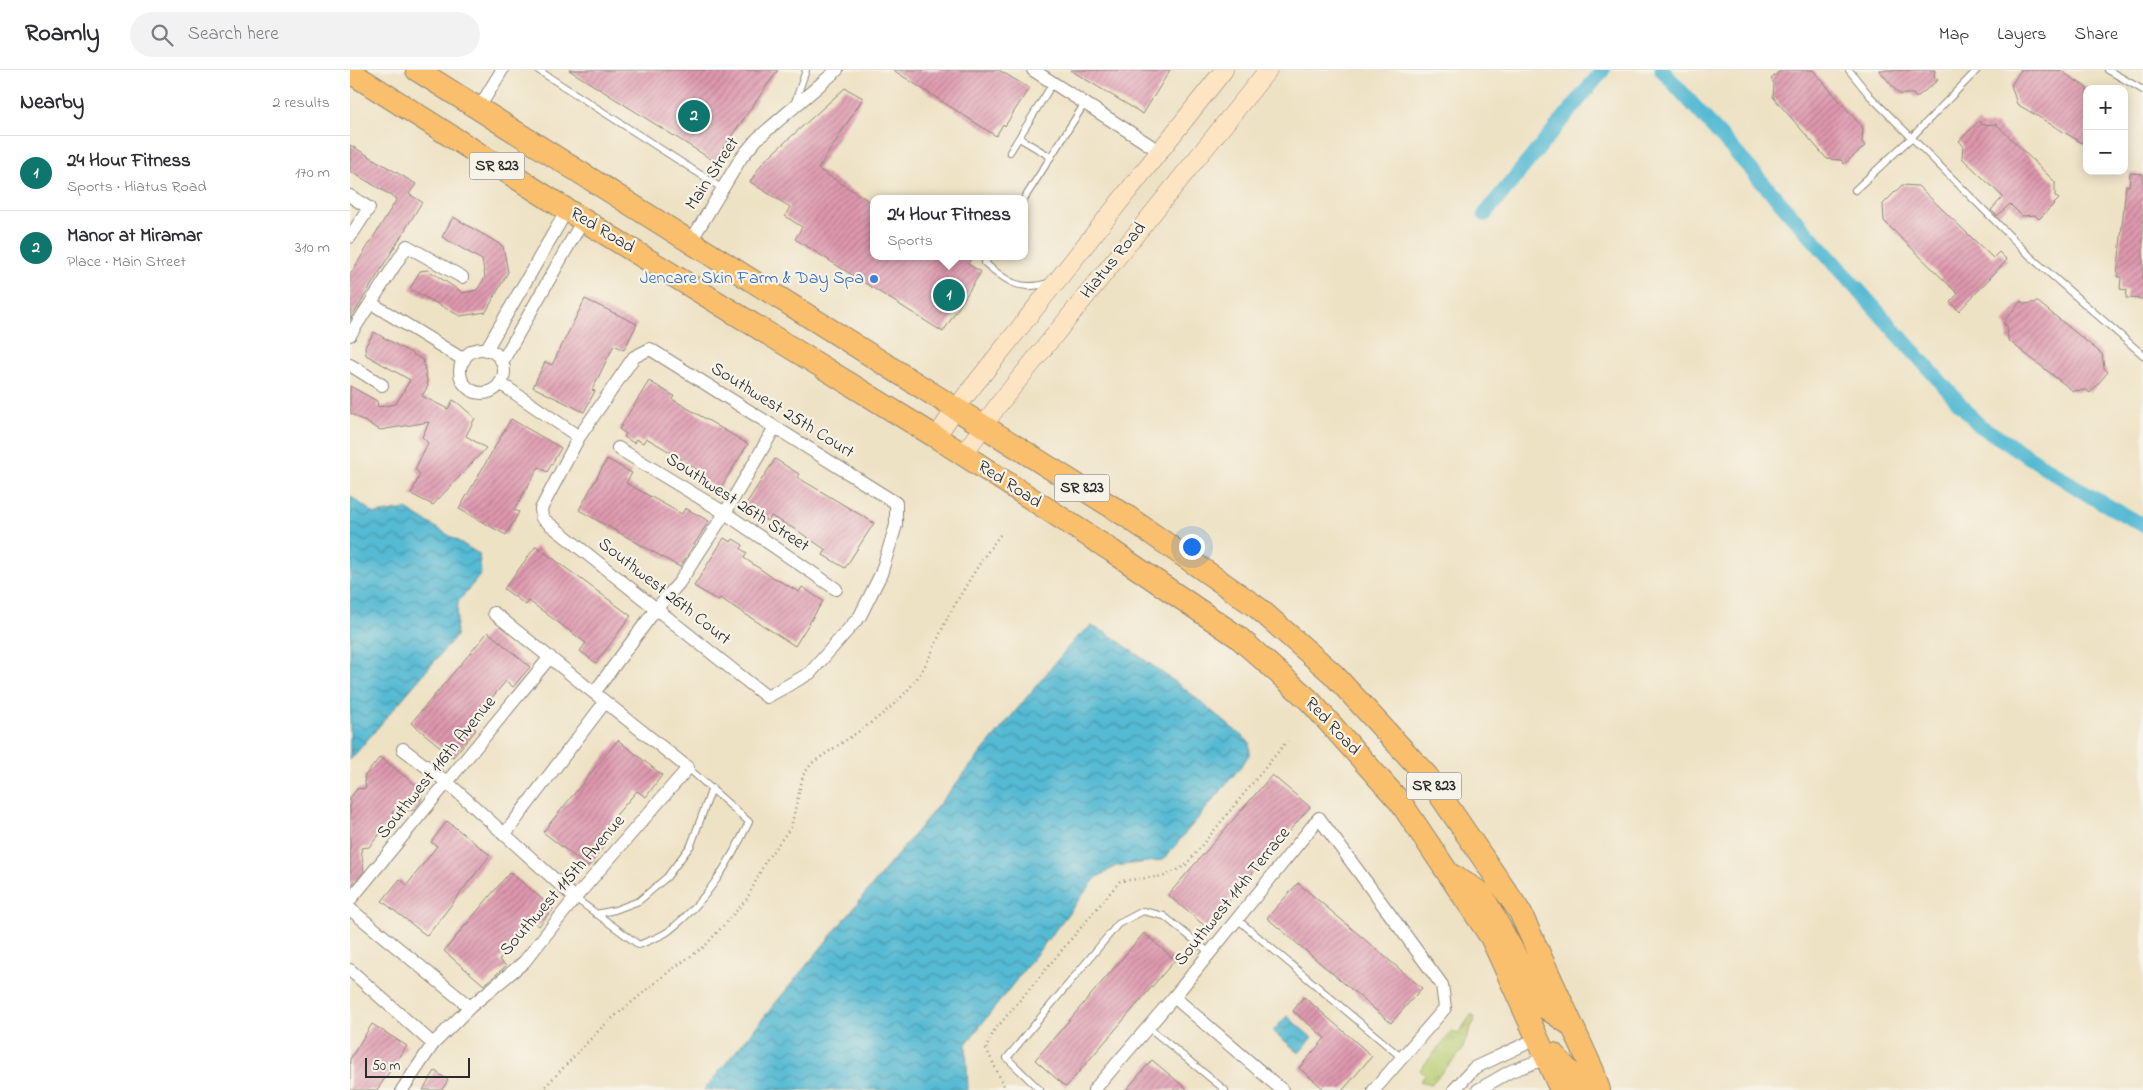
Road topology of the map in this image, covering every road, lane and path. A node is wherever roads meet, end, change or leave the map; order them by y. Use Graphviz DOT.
graph roads {
  1 [pos="417,70"];
  2 [pos="502,70"];
  3 [pos="538,70"];
  4 [pos="806,70"];
  5 [pos="837,70"];
  6 [pos="1033,70"];
  7 [pos="1224,70"];
  8 [pos="1268,70"];
  9 [pos="1849,70"];
  10 [pos="1978,70"];
  11 [pos="2108,70"];
  12 [pos="350,72"];
  13 [pos="1053,83"];
  14 [pos="2143,90"];
  15 [pos="1085,103"];
  16 [pos="794,107"];
  17 [pos="478,108"];
  18 [pos="1019,138"];
  19 [pos="1912,138"];
  20 [pos="1159,151"];
  21 [pos="1010,152"];
  22 [pos="1051,157"];
  23 [pos="723,189"];
  24 [pos="1855,190"];
  25 [pos="1027,195"];
  26 [pos="350,196"];
  27 [pos="575,215"];
  28 [pos="350,237"];
  29 [pos="691,241"];
  30 [pos="987,260"];
  31 [pos="462,277"];
  32 [pos="1058,279"];
  33 [pos="371,303"];
  34 [pos="350,335"];
  35 [pos="486,350"];
  36 [pos="2143,355"];
  37 [pos="464,360"];
  38 [pos="502,362"];
  39 [pos="350,365"];
  40 [pos="500,383"];
  41 [pos="382,385"];
  42 [pos="956,408"];
  43 [pos="983,426"];
  44 [pos="775,427"];
  45 [pos="579,437"];
  46 [pos="936,437"];
  47 [pos="618,448"];
  48 [pos="963,455"];
  49 [pos="725,513"];
  50 [pos="1001,534"];
  51 [pos="836,589"];
  52 [pos="656,608"];
  53 [pos="494,613"];
  54 [pos="550,656"];
  55 [pos="594,693"];
  56 [pos="768,697"];
  57 [pos="605,702"];
  58 [pos="1287,741"];
  59 [pos="402,749"];
  60 [pos="688,768"];
  61 [pos="448,783"];
  62 [pos="712,788"];
  63 [pos="504,835"];
  64 [pos="1448,873"];
  65 [pos="575,898"];
  66 [pos="350,900"];
  67 [pos="350,909"];
  68 [pos="596,914"];
  69 [pos="1237,919"];
  70 [pos="1210,953"];
  71 [pos="350,970"];
  72 [pos="1174,997"];
  73 [pos="470,1007"];
  74 [pos="1572,1026"];
  75 [pos="1148,1027"];
  76 [pos="1538,1038"];
  77 [pos="433,1044"];
  78 [pos="1402,1058"];
  79 [pos="1547,1058"];
  80 [pos="402,1090"];
  81 [pos="542,1090"];
  82 [pos="1006,1090"];
  83 [pos="1040,1090"];
  84 [pos="1094,1090"];
  85 [pos="1225,1090"];
  86 [pos="1282,1090"];
  87 [pos="1374,1090"];
  88 [pos="1454,1090"];
  89 [pos="1478,1090"];
  90 [pos="1561,1090"];
  91 [pos="1582,1090"];
  92 [pos="1599,1090"];
  1 -- 17 [label="highway, Red Road / SR 823"];
  2 -- 17 [label="street"];
  3 -- 23 [label="lane"];
  4 -- 16 [label="lane"];
  5 -- 16 [label="street, Main Street"];
  6 -- 13 [label="street"];
  7 -- 20 [label="main road, Hiatus Road"];
  8 -- 43 [label="main road, Hiatus Road"];
  9 -- 19 [label="lane"];
  10 -- 19 [label="lane"];
  11 -- 14 [label="lane"];
  12 -- 27 [label="highway, Red Road / SR 823"];
  13 -- 15 [label="street"];
  13 -- 18 [label="lane"];
  15 -- 20 [label="street"];
  15 -- 22 [label="lane"];
  16 -- 23 [label="street, Main Street"];
  17 -- 29 [label="highway, Red Road / SR 823"];
  18 -- 21 [label="lane"];
  18 -- 22 [label="lane"];
  19 -- 24 [label="lane"];
  19 -- 36 [label="lane"];
  20 -- 32 [label="main road, Hiatus Road"];
  22 -- 25 [label="lane"];
  23 -- 29 [label="street, Main Street"];
  26 -- 28 [label="street"];
  27 -- 35 [label="street"];
  27 -- 38 [label="street"];
  27 -- 46 [label="highway, Red Road / SR 823"];
  29 -- 42 [label="highway, Red Road / SR 823"];
  30 -- 32 [label="lane"];
  31 -- 33 [label="street"];
  32 -- 42 [label="main road, Hiatus Road"];
  33 -- 34 [label="street"];
  33 -- 37 [label="street"];
  35 -- 37 [label="street"];
  35 -- 38 [label="street"];
  37 -- 40 [label="street"];
  38 -- 40 [label="street"];
  39 -- 41 [label="street"];
  40 -- 45 [label="street"];
  42 -- 43 [label="highway, Red Road / SR 823"];
  42 -- 46 [label="main road, Hiatus Road"];
  43 -- 48 [label="main road, Hiatus Road"];
  43 -- 74 [label="highway, Red Road / SR 823"];
  44 -- 45 [label="street, Southwest 25th Court"];
  44 -- 49 [label="street"];
  44 -- 56 [label="street, Southwest 25th Court"];
  45 -- 52 [label="street, Southwest 26th Court"];
  46 -- 48 [label="highway, Red Road / SR 823"];
  47 -- 49 [label="street, Southwest 26th Street"];
  48 -- 64 [label="highway, Red Road / SR 823"];
  49 -- 51 [label="street, Southwest 26th Street"];
  49 -- 52 [label="street"];
  50 -- 81 [label="path"];
  52 -- 55 [label="street"];
  52 -- 56 [label="street, Southwest 26th Court"];
  53 -- 54 [label="street"];
  54 -- 55 [label="street"];
  54 -- 61 [label="street, Southwest 116th Avenue"];
  55 -- 57 [label="street"];
  57 -- 60 [label="street"];
  57 -- 63 [label="street"];
  58 -- 82 [label="path"];
  59 -- 61 [label="street"];
  60 -- 62 [label="lane"];
  60 -- 65 [label="street, Southwest 115th Avenue"];
  61 -- 63 [label="street"];
  61 -- 66 [label="street, Southwest 116th Avenue"];
  62 -- 68 [label="lane"];
  62 -- 68 [label="lane"];
  63 -- 65 [label="street"];
  64 -- 74 [label="highway"];
  64 -- 76 [label="highway, Red Road / SR 823"];
  65 -- 68 [label="lane"];
  65 -- 73 [label="street, Southwest 115th Avenue"];
  67 -- 73 [label="street"];
  69 -- 70 [label="street, Southwest 114h Terrace"];
  69 -- 78 [label="lane"];
  69 -- 78 [label="street, Southwest 114h Terrace"];
  70 -- 72 [label="street, Southwest 114h Terrace"];
  70 -- 83 [label="lane"];
  71 -- 77 [label="street"];
  72 -- 75 [label="street, Southwest 114h Terrace"];
  72 -- 86 [label="street"];
  73 -- 77 [label="street, Southwest 115th Avenue"];
  74 -- 92 [label="highway, Red Road / SR 823"];
  75 -- 84 [label="street, Southwest 114h Terrace"];
  75 -- 85 [label="lane"];
  76 -- 79 [label="highway, Red Road / SR 823"];
  76 -- 88 [label="street"];
  76 -- 91 [label="highway"];
  77 -- 80 [label="street, Southwest 115th Avenue"];
  78 -- 87 [label="street"];
  79 -- 89 [label="street"];
  79 -- 90 [label="highway, Red Road / SR 823"];
}
